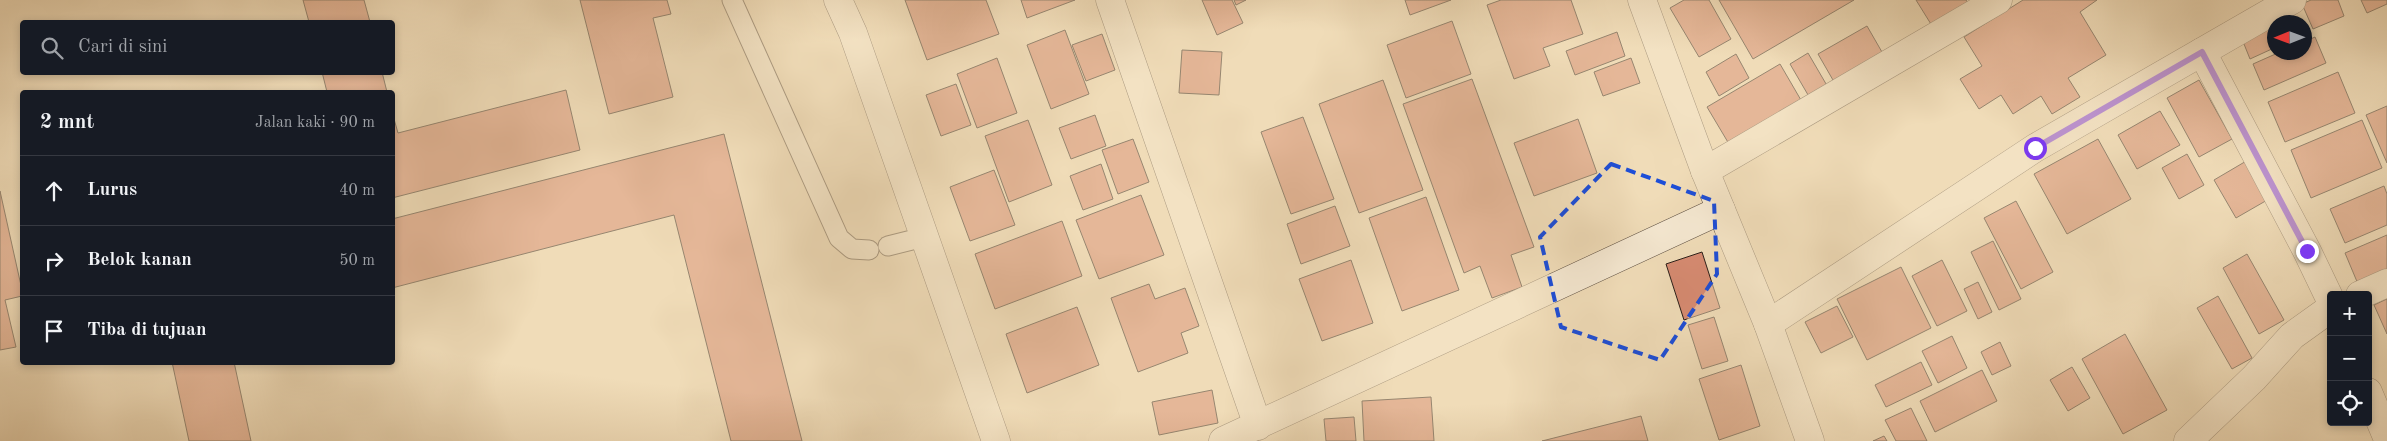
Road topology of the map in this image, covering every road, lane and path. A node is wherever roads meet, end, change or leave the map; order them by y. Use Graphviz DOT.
graph roads {
  1 [pos="732,0"];
  2 [pos="838,0"];
  3 [pos="1110,0"];
  4 [pos="1642,0"];
  5 [pos="1998,0"];
  6 [pos="2292,0"];
  7 [pos="2202,52"];
  8 [pos="1704,171"];
  9 [pos="1721,210"];
  10 [pos="924,237"];
  11 [pos="888,246"];
  12 [pos="869,250"];
  13 [pos="2387,284"];
  14 [pos="2370,291"];
  15 [pos="2327,293"];
  16 [pos="2327,311"];
  17 [pos="1768,324"];
  18 [pos="2372,402"];
  19 [pos="1258,426"];
  20 [pos="2387,438"];
  21 [pos="996,441"];
  22 [pos="1223,441"];
  23 [pos="1810,441"];
  24 [pos="2188,441"];
  1 -- 12 [label="lane"];
  2 -- 10 [label="street"];
  3 -- 19 [label="street"];
  4 -- 8 [label="street"];
  5 -- 8 [label="street"];
  6 -- 7 [label="street"];
  7 -- 15 [label="street"];
  7 -- 17 [label="street"];
  8 -- 9 [label="street"];
  9 -- 17 [label="street"];
  9 -- 19 [label="street"];
  10 -- 11 [label="lane"];
  10 -- 21 [label="street"];
  13 -- 14 [label="street"];
  16 -- 24 [label="street"];
  17 -- 23 [label="street"];
  18 -- 20 [label="street"];
  19 -- 22 [label="street"];
}
